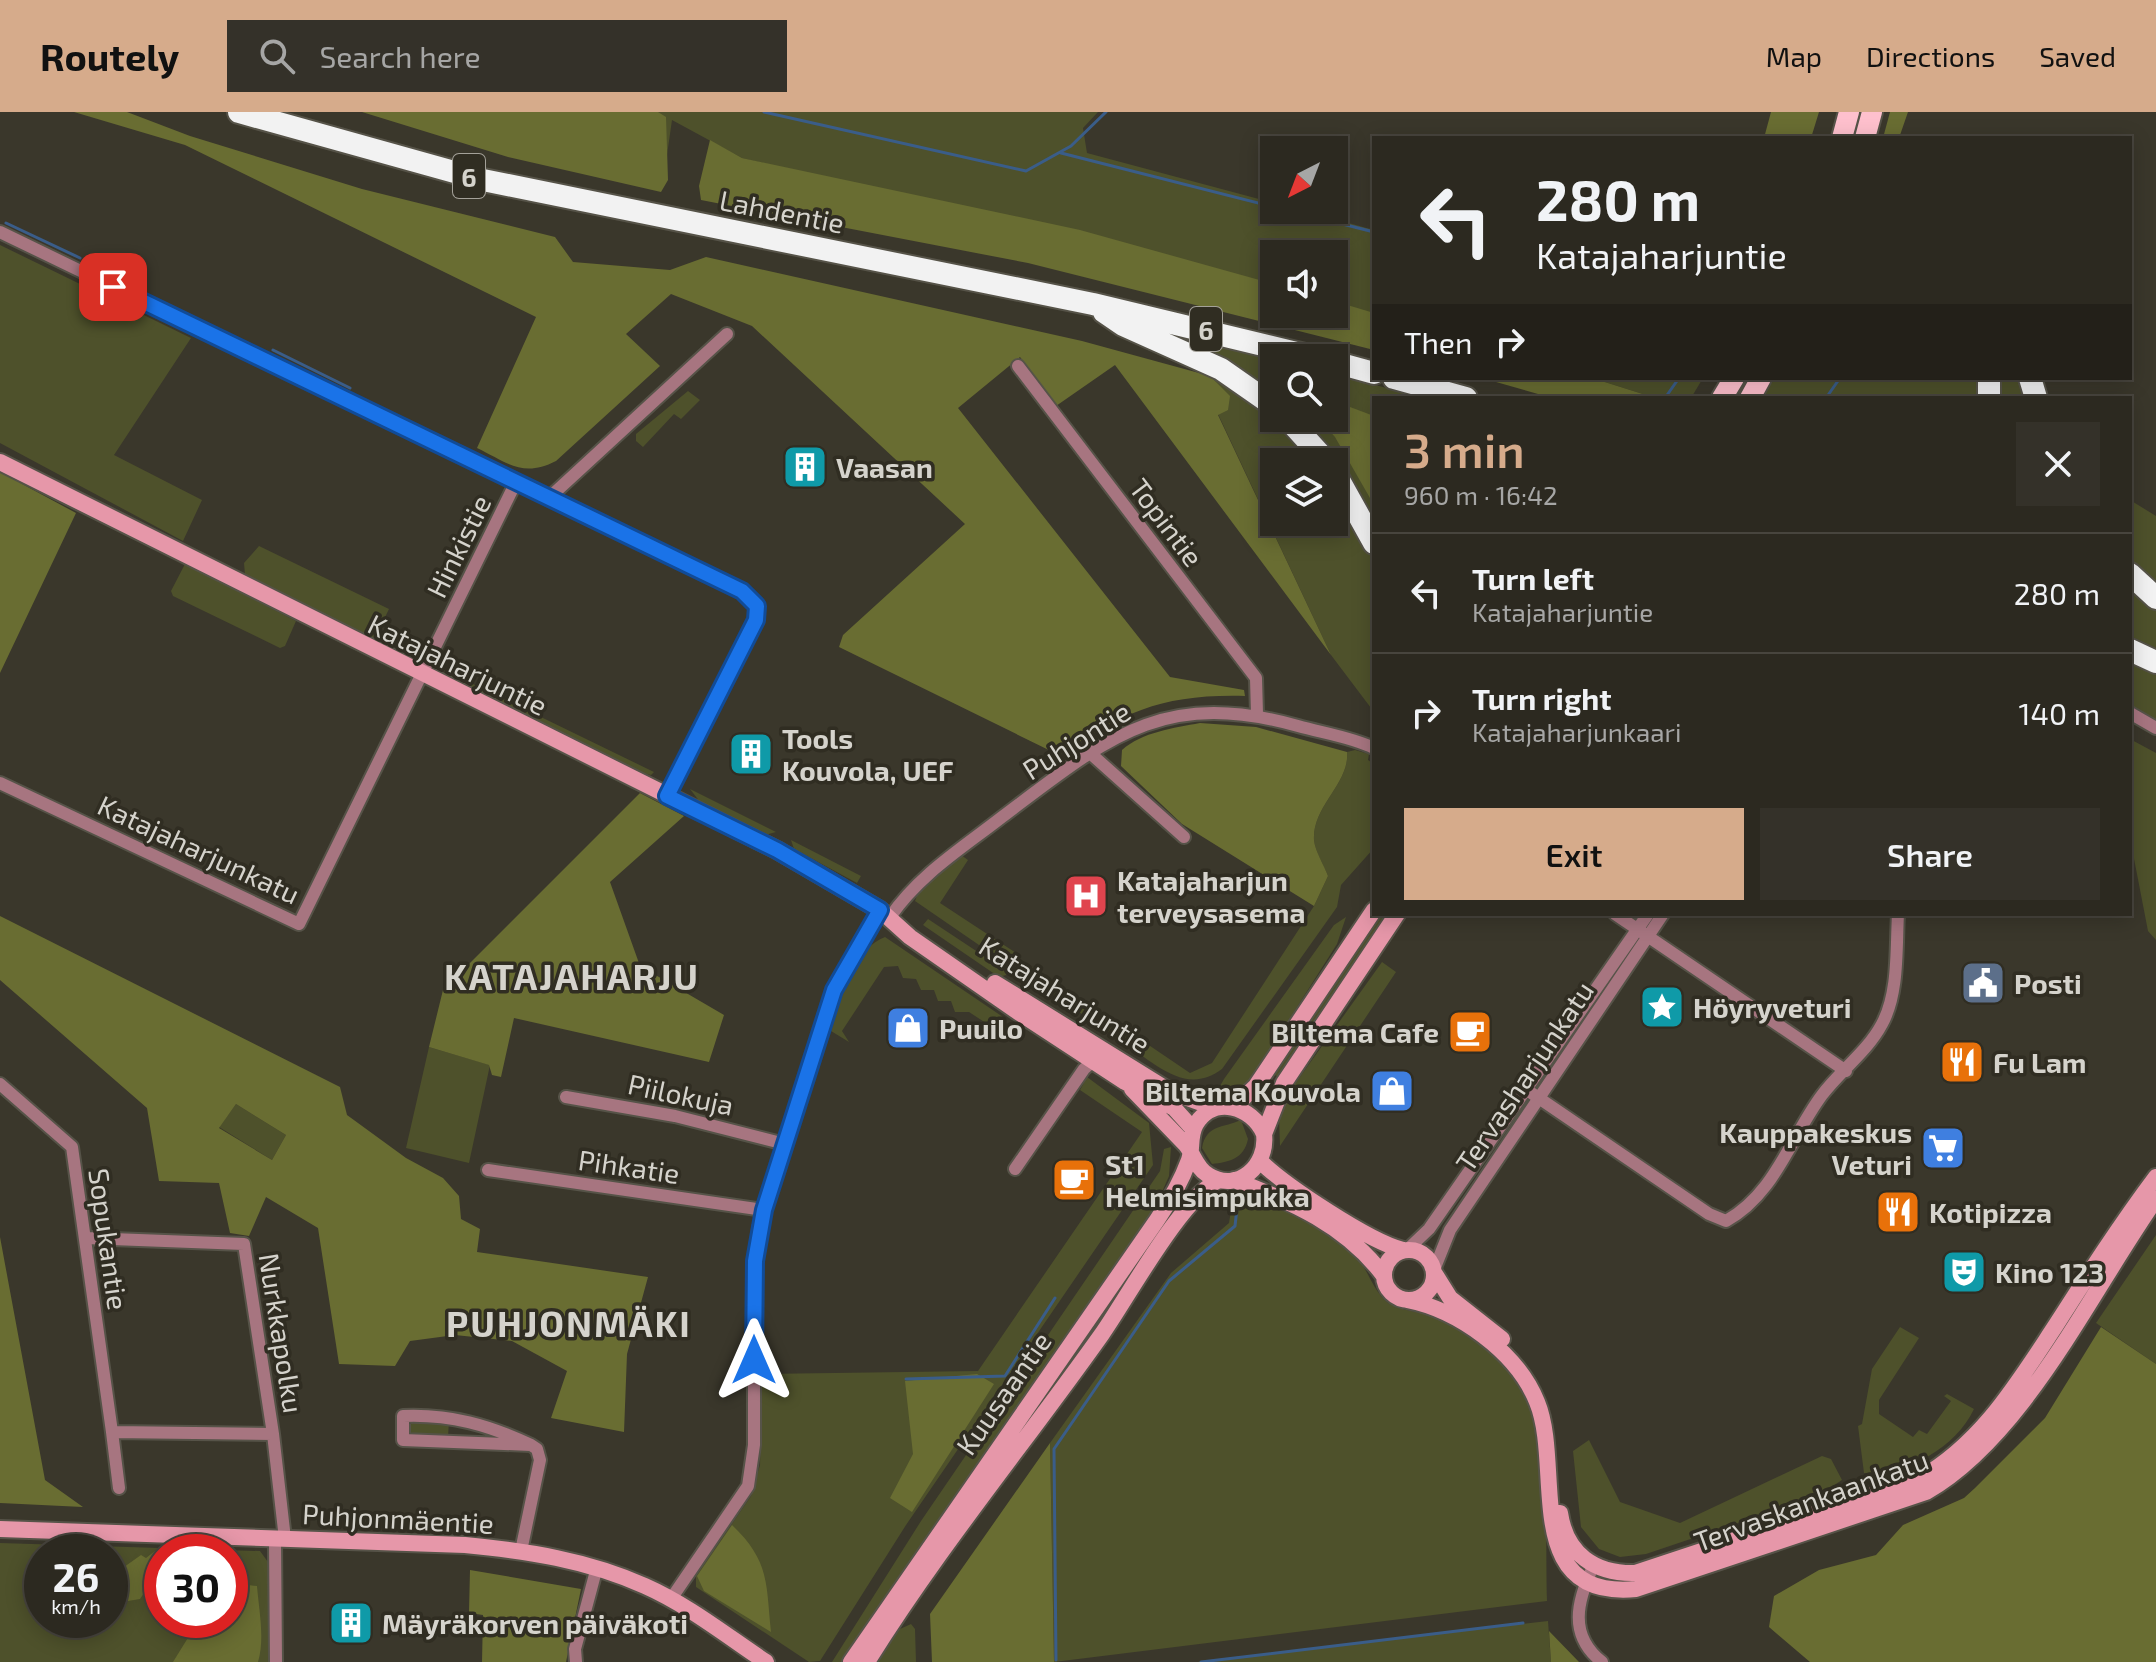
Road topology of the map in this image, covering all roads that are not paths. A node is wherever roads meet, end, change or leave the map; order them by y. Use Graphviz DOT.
graph roads {
  1 [pos="239,112"];
  2 [pos="1849,112"];
  3 [pos="1872,112"];
  4 [pos="1843,136"];
  5 [pos="1866,136"];
  6 [pos="0,232"];
  7 [pos="1093,304"];
  8 [pos="727,334"];
  9 [pos="1260,344"];
  10 [pos="1018,366"];
  11 [pos="1348,366"];
  12 [pos="1372,372"];
  13 [pos="1401,380"];
  14 [pos="1260,396"];
  15 [pos="1459,396"];
  16 [pos="1300,432"];
  17 [pos="1314,448"];
  18 [pos="0,462"];
  19 [pos="516,482"];
  20 [pos="551,496"];
  21 [pos="1348,496"];
  22 [pos="1372,539"];
  23 [pos="2132,576"];
  24 [pos="2156,598"];
  25 [pos="2132,651"];
  26 [pos="2156,662"];
  27 [pos="422,675"];
  28 [pos="1257,714"];
  29 [pos="2132,714"];
  30 [pos="2156,728"];
  31 [pos="1372,747"];
  32 [pos="1090,753"];
  33 [pos="0,783"];
  34 [pos="667,796"];
  35 [pos="1184,837"];
  36 [pos="1372,913"];
  37 [pos="885,914"];
  38 [pos="1396,916"];
  39 [pos="1618,916"];
  40 [pos="1647,916"];
  41 [pos="1661,916"];
  42 [pos="1898,916"];
  43 [pos="1641,933"];
  44 [pos="1099,1056"];
  45 [pos="1846,1071"];
  46 [pos="1125,1082"];
  47 [pos="0,1084"];
  48 [pos="1533,1094"];
  49 [pos="566,1097"];
  50 [pos="1234,1107"];
  51 [pos="1215,1108"];
  52 [pos="1193,1129"];
  53 [pos="1264,1138"];
  54 [pos="785,1144"];
  55 [pos="1191,1151"];
  56 [pos="1260,1161"];
  57 [pos="1015,1169"];
  58 [pos="488,1170"];
  59 [pos="1226,1180"];
  60 [pos="2154,1190"];
  61 [pos="1310,1197"];
  62 [pos="764,1210"];
  63 [pos="86,1238"];
  64 [pos="1405,1249"];
  65 [pos="1435,1272"];
  66 [pos="1384,1276"];
  67 [pos="1407,1300"];
  68 [pos="112,1432"];
  69 [pos="273,1434"];
  70 [pos="531,1445"];
  71 [pos="119,1488"];
  72 [pos="0,1529"];
  73 [pos="280,1539"];
  74 [pos="521,1551"];
  75 [pos="597,1567"];
  76 [pos="1590,1574"];
  77 [pos="671,1599"];
  78 [pos="276,1662"];
  79 [pos="576,1662"];
  80 [pos="766,1662"];
  81 [pos="851,1662"];
  82 [pos="867,1662"];
  83 [pos="1602,1662"];
  1 -- 7 [label="highway, Lahdentie / 6"];
  2 -- 4 [label="main road"];
  3 -- 5 [label="main road"];
  6 -- 19 [label="street"];
  7 -- 9 [label="highway, Lahdentie / 6"];
  7 -- 14 [label="highway"];
  8 -- 20 [label="street"];
  10 -- 28 [label="street, Topintie"];
  11 -- 12 [label="highway"];
  13 -- 15 [label="highway"];
  16 -- 17 [label="highway"];
  18 -- 27 [label="street, Katajaharjuntie"];
  19 -- 20 [label="street"];
  19 -- 27 [label="street, Hinkistie"];
  20 -- 34 [label="street"];
  21 -- 22 [label="highway"];
  23 -- 24 [label="highway"];
  25 -- 26 [label="highway"];
  27 -- 33 [label="street, Katajaharjunkatu"];
  27 -- 34 [label="street, Katajaharjuntie"];
  28 -- 31 [label="street, Puhjontie"];
  28 -- 32 [label="street, Puhjontie"];
  29 -- 30 [label="street"];
  32 -- 35 [label="street"];
  32 -- 37 [label="street, Puhjontie"];
  34 -- 37 [label="street, Katajaharjuntie"];
  36 -- 50 [label="street"];
  37 -- 44 [label="street, Katajaharjuntie"];
  37 -- 44 [label="street, Katajaharjuntie"];
  37 -- 54 [label="street, Puhjontie"];
  38 -- 53 [label="street"];
  39 -- 43 [label="street"];
  40 -- 43 [label="street, Tervasharjunkatu"];
  41 -- 43 [label="street, Tervasharjunkatu"];
  42 -- 45 [label="street"];
  43 -- 45 [label="street"];
  43 -- 48 [label="street, Tervasharjunkatu"];
  44 -- 46 [label="street, Katajaharjuntie"];
  44 -- 51 [label="street, Katajaharjuntie"];
  44 -- 57 [label="street"];
  45 -- 48 [label="street"];
  46 -- 52 [label="street, Katajaharjuntie"];
  46 -- 55 [label="street"];
  47 -- 63 [label="street, Sopukantie"];
  48 -- 64 [label="street, Tervasharjunkatu"];
  48 -- 65 [label="street, Tervasharjunkatu"];
  49 -- 54 [label="street, Piilokuja"];
  50 -- 51 [label="street"];
  50 -- 53 [label="street"];
  51 -- 52 [label="street"];
  52 -- 55 [label="street"];
  53 -- 56 [label="street"];
  53 -- 61 [label="street"];
  54 -- 62 [label="street, Puhjontie"];
  55 -- 59 [label="street"];
  55 -- 81 [label="street, Kuusaantie"];
  56 -- 59 [label="street"];
  56 -- 61 [label="street"];
  58 -- 62 [label="street, Pihkatie"];
  59 -- 66 [label="street"];
  59 -- 82 [label="street, Kuusaantie"];
  60 -- 76 [label="street, Tervaskankaankatu"];
  61 -- 64 [label="street"];
  62 -- 77 [label="street, Puhjontie"];
  63 -- 68 [label="street, Sopukantie"];
  63 -- 69 [label="street, Nurkkapolku"];
  64 -- 65 [label="street"];
  64 -- 66 [label="street"];
  65 -- 67 [label="street"];
  65 -- 76 [label="street"];
  66 -- 67 [label="street"];
  67 -- 76 [label="street"];
  68 -- 69 [label="street"];
  68 -- 71 [label="street, Sopukantie"];
  69 -- 73 [label="street, Nurkkapolku"];
  70 -- 70 [label="street"];
  70 -- 74 [label="street"];
  72 -- 73 [label="street, Puhjonmäentie"];
  73 -- 74 [label="street, Puhjonmäentie"];
  73 -- 78 [label="street, Nurkkapolku"];
  74 -- 75 [label="street, Puhjonmäentie"];
  75 -- 77 [label="street, Puhjonmäentie"];
  75 -- 79 [label="street"];
  76 -- 83 [label="street"];
  77 -- 80 [label="street, Puhjonmäentie"];
}
